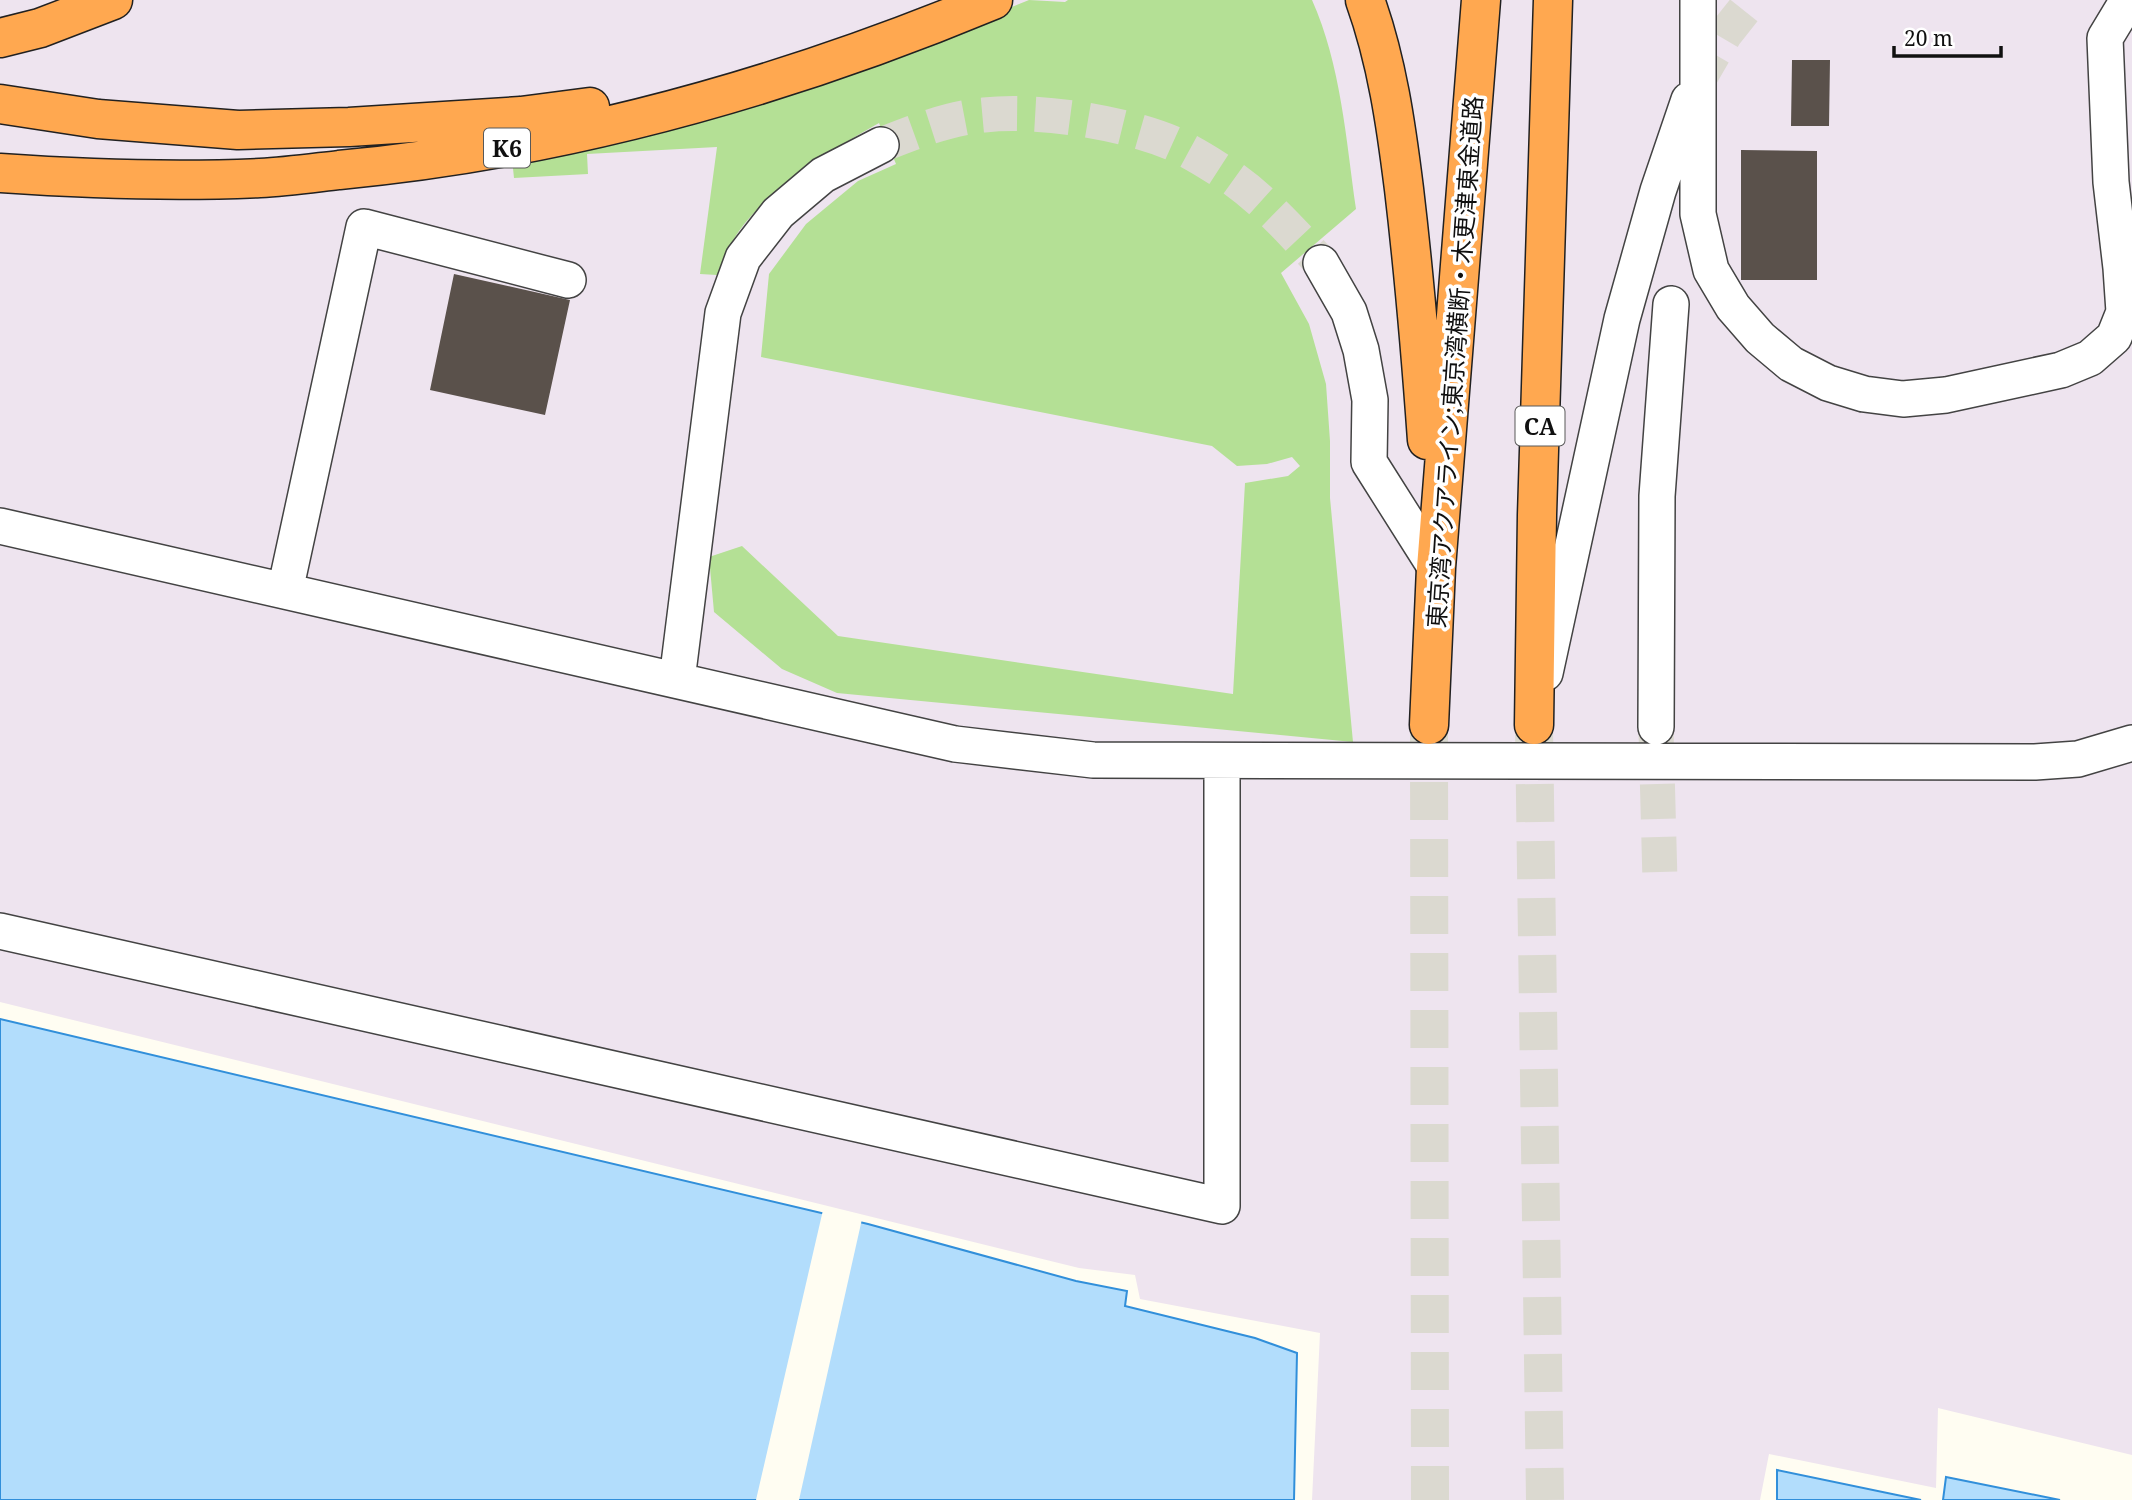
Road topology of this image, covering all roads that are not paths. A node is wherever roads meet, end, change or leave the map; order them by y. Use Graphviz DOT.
graph roads {
  1 [pos="113,0"];
  2 [pos="957,0"];
  3 [pos="993,0"];
  4 [pos="1365,0"];
  5 [pos="1481,0"];
  6 [pos="1553,0"];
  7 [pos="1566,0"];
  8 [pos="1698,0"];
  9 [pos="2127,0"];
  10 [pos="0,38"];
  11 [pos="1696,84"];
  12 [pos="0,104"];
  13 [pos="1549,127"];
  14 [pos="881,145"];
  15 [pos="0,173"];
  16 [pos="2122,180"];
  17 [pos="1321,263"];
  18 [pos="568,280"];
  19 [pos="1671,304"];
  20 [pos="0,526"];
  21 [pos="1436,568"];
  22 [pos="285,591"];
  23 [pos="677,680"];
  24 [pos="1429,725"];
  25 [pos="1534,725"];
  26 [pos="1656,727"];
  27 [pos="2132,743"];
  28 [pos="1222,762"];
  29 [pos="0,931"];
  1 -- 10 [label="highway"];
  2 -- 12 [label="highway"];
  3 -- 15 [label="highway, K6"];
  4 -- 21 [label="highway"];
  5 -- 21 [label="highway, 東京湾アクアライン;東京湾横断・木更津東金道路"];
  6 -- 13 [label="highway, CA"];
  7 -- 13 [label="highway"];
  8 -- 16 [label="street"];
  9 -- 16 [label="street"];
  11 -- 25 [label="street"];
  13 -- 25 [label="highway, CA"];
  14 -- 23 [label="street"];
  17 -- 21 [label="street"];
  18 -- 22 [label="street"];
  19 -- 26 [label="street"];
  20 -- 22 [label="street"];
  21 -- 24 [label="highway, 東京湾アクアライン;東京湾横断・木更津東金道路"];
  22 -- 23 [label="street"];
  23 -- 28 [label="street"];
  27 -- 28 [label="street"];
  28 -- 29 [label="street"];
}
